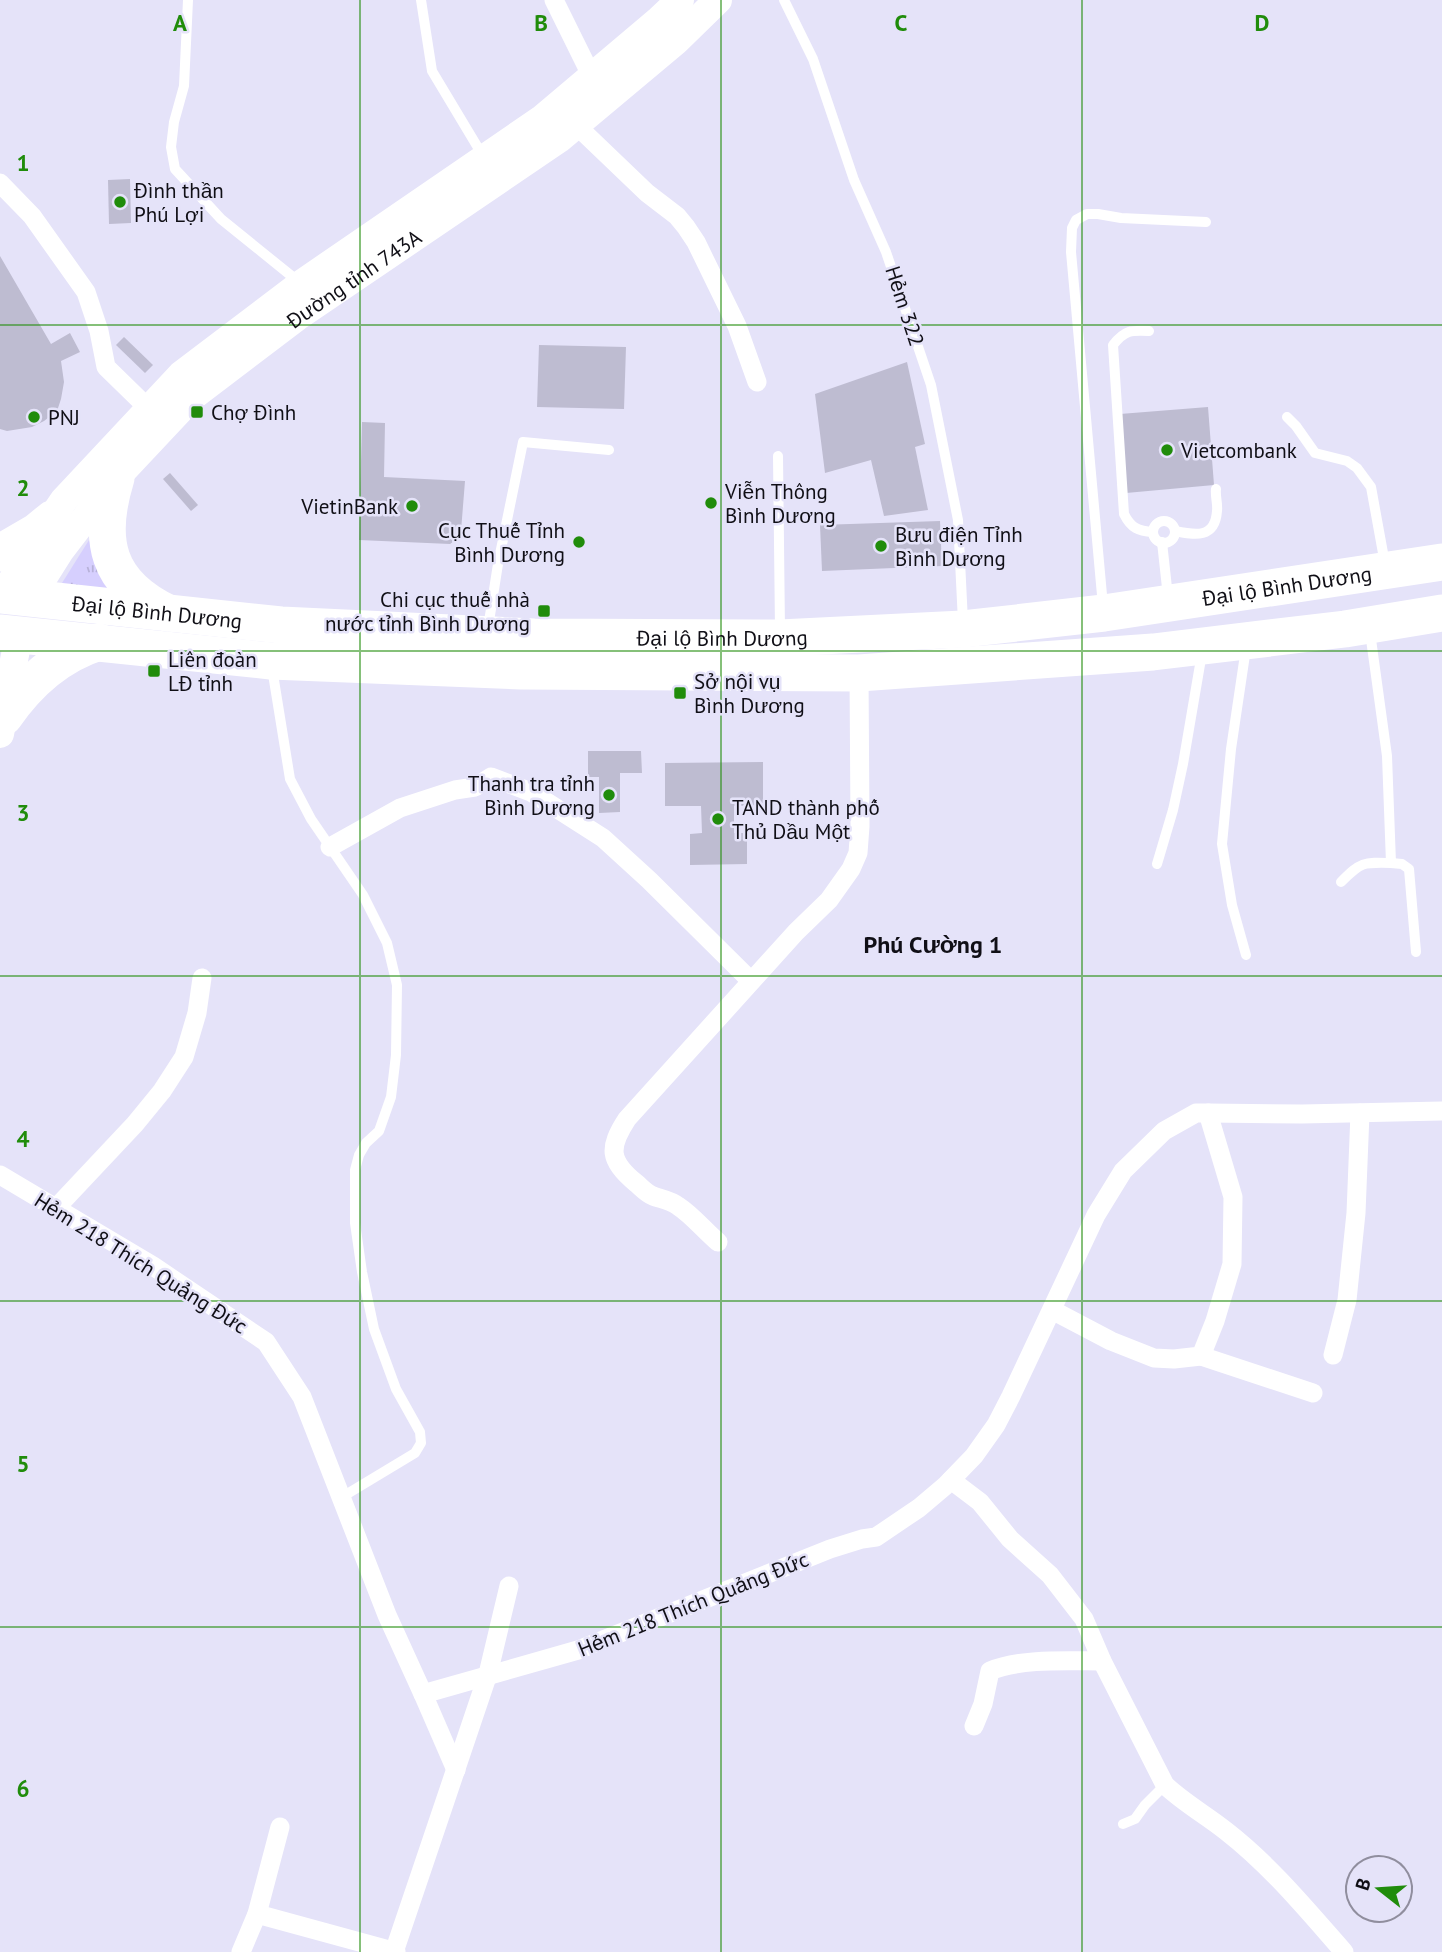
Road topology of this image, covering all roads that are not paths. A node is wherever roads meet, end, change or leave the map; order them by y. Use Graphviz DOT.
graph roads {
  1 [pos="188,0"];
  2 [pos="421,0"];
  3 [pos="554,0"];
  4 [pos="680,0"];
  5 [pos="718,0"];
  6 [pos="784,0"];
  7 [pos="592,76"];
  8 [pos="576,125"];
  9 [pos="484,158"];
  10 [pos="0,183"];
  11 [pos="1206,222"];
  12 [pos="293,299"];
  13 [pos="1150,331"];
  14 [pos="757,382"];
  15 [pos="148,408"];
  16 [pos="1287,417"];
  17 [pos="609,450"];
  18 [pos="778,456"];
  19 [pos="116,478"];
  20 [pos="1216,489"];
  21 [pos="52,519"];
  22 [pos="1175,531"];
  23 [pos="1153,532"];
  24 [pos="1162,542"];
  25 [pos="0,553"];
  26 [pos="1442,562"];
  27 [pos="1387,571"];
  28 [pos="1169,604"];
  29 [pos="9,610"];
  30 [pos="169,613"];
  31 [pos="1104,613"];
  32 [pos="1442,613"];
  33 [pos="1369,625"];
  34 [pos="963,629"];
  35 [pos="487,635"];
  36 [pos="858,635"];
  37 [pos="780,638"];
  38 [pos="1247,641"];
  39 [pos="99,642"];
  40 [pos="1204,646"];
  41 [pos="271,661"];
  42 [pos="859,673"];
  43 [pos="2,726"];
  44 [pos="330,847"];
  45 [pos="1391,863"];
  46 [pos="1157,864"];
  47 [pos="1341,882"];
  48 [pos="1416,952"];
  49 [pos="1246,955"];
  50 [pos="202,978"];
  51 [pos="751,981"];
  52 [pos="1442,1111"];
  53 [pos="1208,1112"];
  54 [pos="1360,1113"];
  55 [pos="0,1175"];
  56 [pos="56,1208"];
  57 [pos="718,1242"];
  58 [pos="1052,1310"];
  59 [pos="1333,1355"];
  60 [pos="1201,1356"];
  61 [pos="1312,1393"];
  62 [pos="951,1480"];
  63 [pos="342,1497"];
  64 [pos="509,1586"];
  65 [pos="1102,1661"];
  66 [pos="488,1674"];
  67 [pos="423,1694"];
  68 [pos="974,1726"];
  69 [pos="456,1770"];
  70 [pos="1165,1785"];
  71 [pos="1123,1824"];
  72 [pos="280,1827"];
  73 [pos="257,1914"];
  74 [pos="241,1952"];
  75 [pos="395,1952"];
  76 [pos="1344,1952"];
  1 -- 12 [label="lane"];
  2 -- 9 [label="lane"];
  3 -- 7 [label="street"];
  4 -- 7 [label="main road, Đường tỉnh 743A"];
  5 -- 8 [label="main road, Đường tỉnh 743A"];
  6 -- 34 [label="lane, Hẻm 322"];
  7 -- 9 [label="main road, Đường tỉnh 743A"];
  8 -- 12 [label="main road, Đường tỉnh 743A"];
  8 -- 14 [label="street"];
  9 -- 12 [label="main road, Đường tỉnh 743A"];
  10 -- 15 [label="street"];
  11 -- 31 [label="lane"];
  12 -- 15 [label="main road, Đường tỉnh 743A"];
  12 -- 19 [label="main road, Đường tỉnh 743A"];
  13 -- 23 [label="lane"];
  15 -- 21 [label="main road, Đường tỉnh 743A"];
  16 -- 27 [label="lane"];
  17 -- 35 [label="lane"];
  18 -- 37 [label="lane"];
  19 -- 29 [label="main road, Đường tỉnh 743A"];
  19 -- 30 [label="highway"];
  20 -- 22 [label="lane"];
  21 -- 25 [label="highway"];
  21 -- 29 [label="main road, Đường tỉnh 743A"];
  22 -- 23 [label="lane"];
  22 -- 24 [label="lane"];
  23 -- 24 [label="lane"];
  24 -- 28 [label="lane"];
  26 -- 27 [label="highway, Đại lộ Bình Dương"];
  27 -- 28 [label="highway, Đại lộ Bình Dương"];
  28 -- 31 [label="highway, Đại lộ Bình Dương"];
  29 -- 30 [label="highway, Đại lộ Bình Dương"];
  29 -- 39 [label="highway, Đại lộ Bình Dương"];
  29 -- 43 [label="main road"];
  30 -- 35 [label="highway, Đại lộ Bình Dương"];
  31 -- 34 [label="highway, Đại lộ Bình Dương"];
  32 -- 33 [label="highway, Đại lộ Bình Dương"];
  33 -- 38 [label="highway, Đại lộ Bình Dương"];
  33 -- 45 [label="lane"];
  34 -- 36 [label="highway, Đại lộ Bình Dương"];
  35 -- 37 [label="highway, Đại lộ Bình Dương"];
  36 -- 37 [label="highway, Đại lộ Bình Dương"];
  36 -- 42 [label="highway"];
  38 -- 40 [label="highway, Đại lộ Bình Dương"];
  38 -- 49 [label="lane"];
  39 -- 41 [label="highway, Đại lộ Bình Dương"];
  39 -- 43 [label="highway"];
  40 -- 42 [label="highway, Đại lộ Bình Dương"];
  40 -- 46 [label="lane"];
  41 -- 42 [label="highway, Đại lộ Bình Dương"];
  41 -- 44 [label="lane"];
  42 -- 51 [label="street"];
  44 -- 51 [label="street"];
  44 -- 63 [label="lane"];
  45 -- 47 [label="lane"];
  45 -- 48 [label="lane"];
  50 -- 56 [label="street"];
  51 -- 57 [label="street"];
  52 -- 54 [label="street, Hẻm 218 Thích Quảng Đức"];
  53 -- 54 [label="street, Hẻm 218 Thích Quảng Đức"];
  53 -- 58 [label="street, Hẻm 218 Thích Quảng Đức"];
  53 -- 60 [label="street"];
  54 -- 59 [label="street"];
  55 -- 56 [label="street, Hẻm 218 Thích Quảng Đức"];
  56 -- 63 [label="street, Hẻm 218 Thích Quảng Đức"];
  58 -- 60 [label="street"];
  58 -- 62 [label="street, Hẻm 218 Thích Quảng Đức"];
  60 -- 61 [label="street"];
  62 -- 65 [label="street"];
  62 -- 66 [label="street, Hẻm 218 Thích Quảng Đức"];
  63 -- 67 [label="street, Hẻm 218 Thích Quảng Đức"];
  64 -- 66 [label="street"];
  65 -- 68 [label="street"];
  65 -- 70 [label="street"];
  66 -- 67 [label="street, Hẻm 218 Thích Quảng Đức"];
  66 -- 69 [label="street"];
  67 -- 69 [label="street"];
  69 -- 75 [label="street"];
  70 -- 71 [label="lane"];
  70 -- 76 [label="street"];
  72 -- 73 [label="street"];
  73 -- 74 [label="street"];
  73 -- 75 [label="street"];
}
